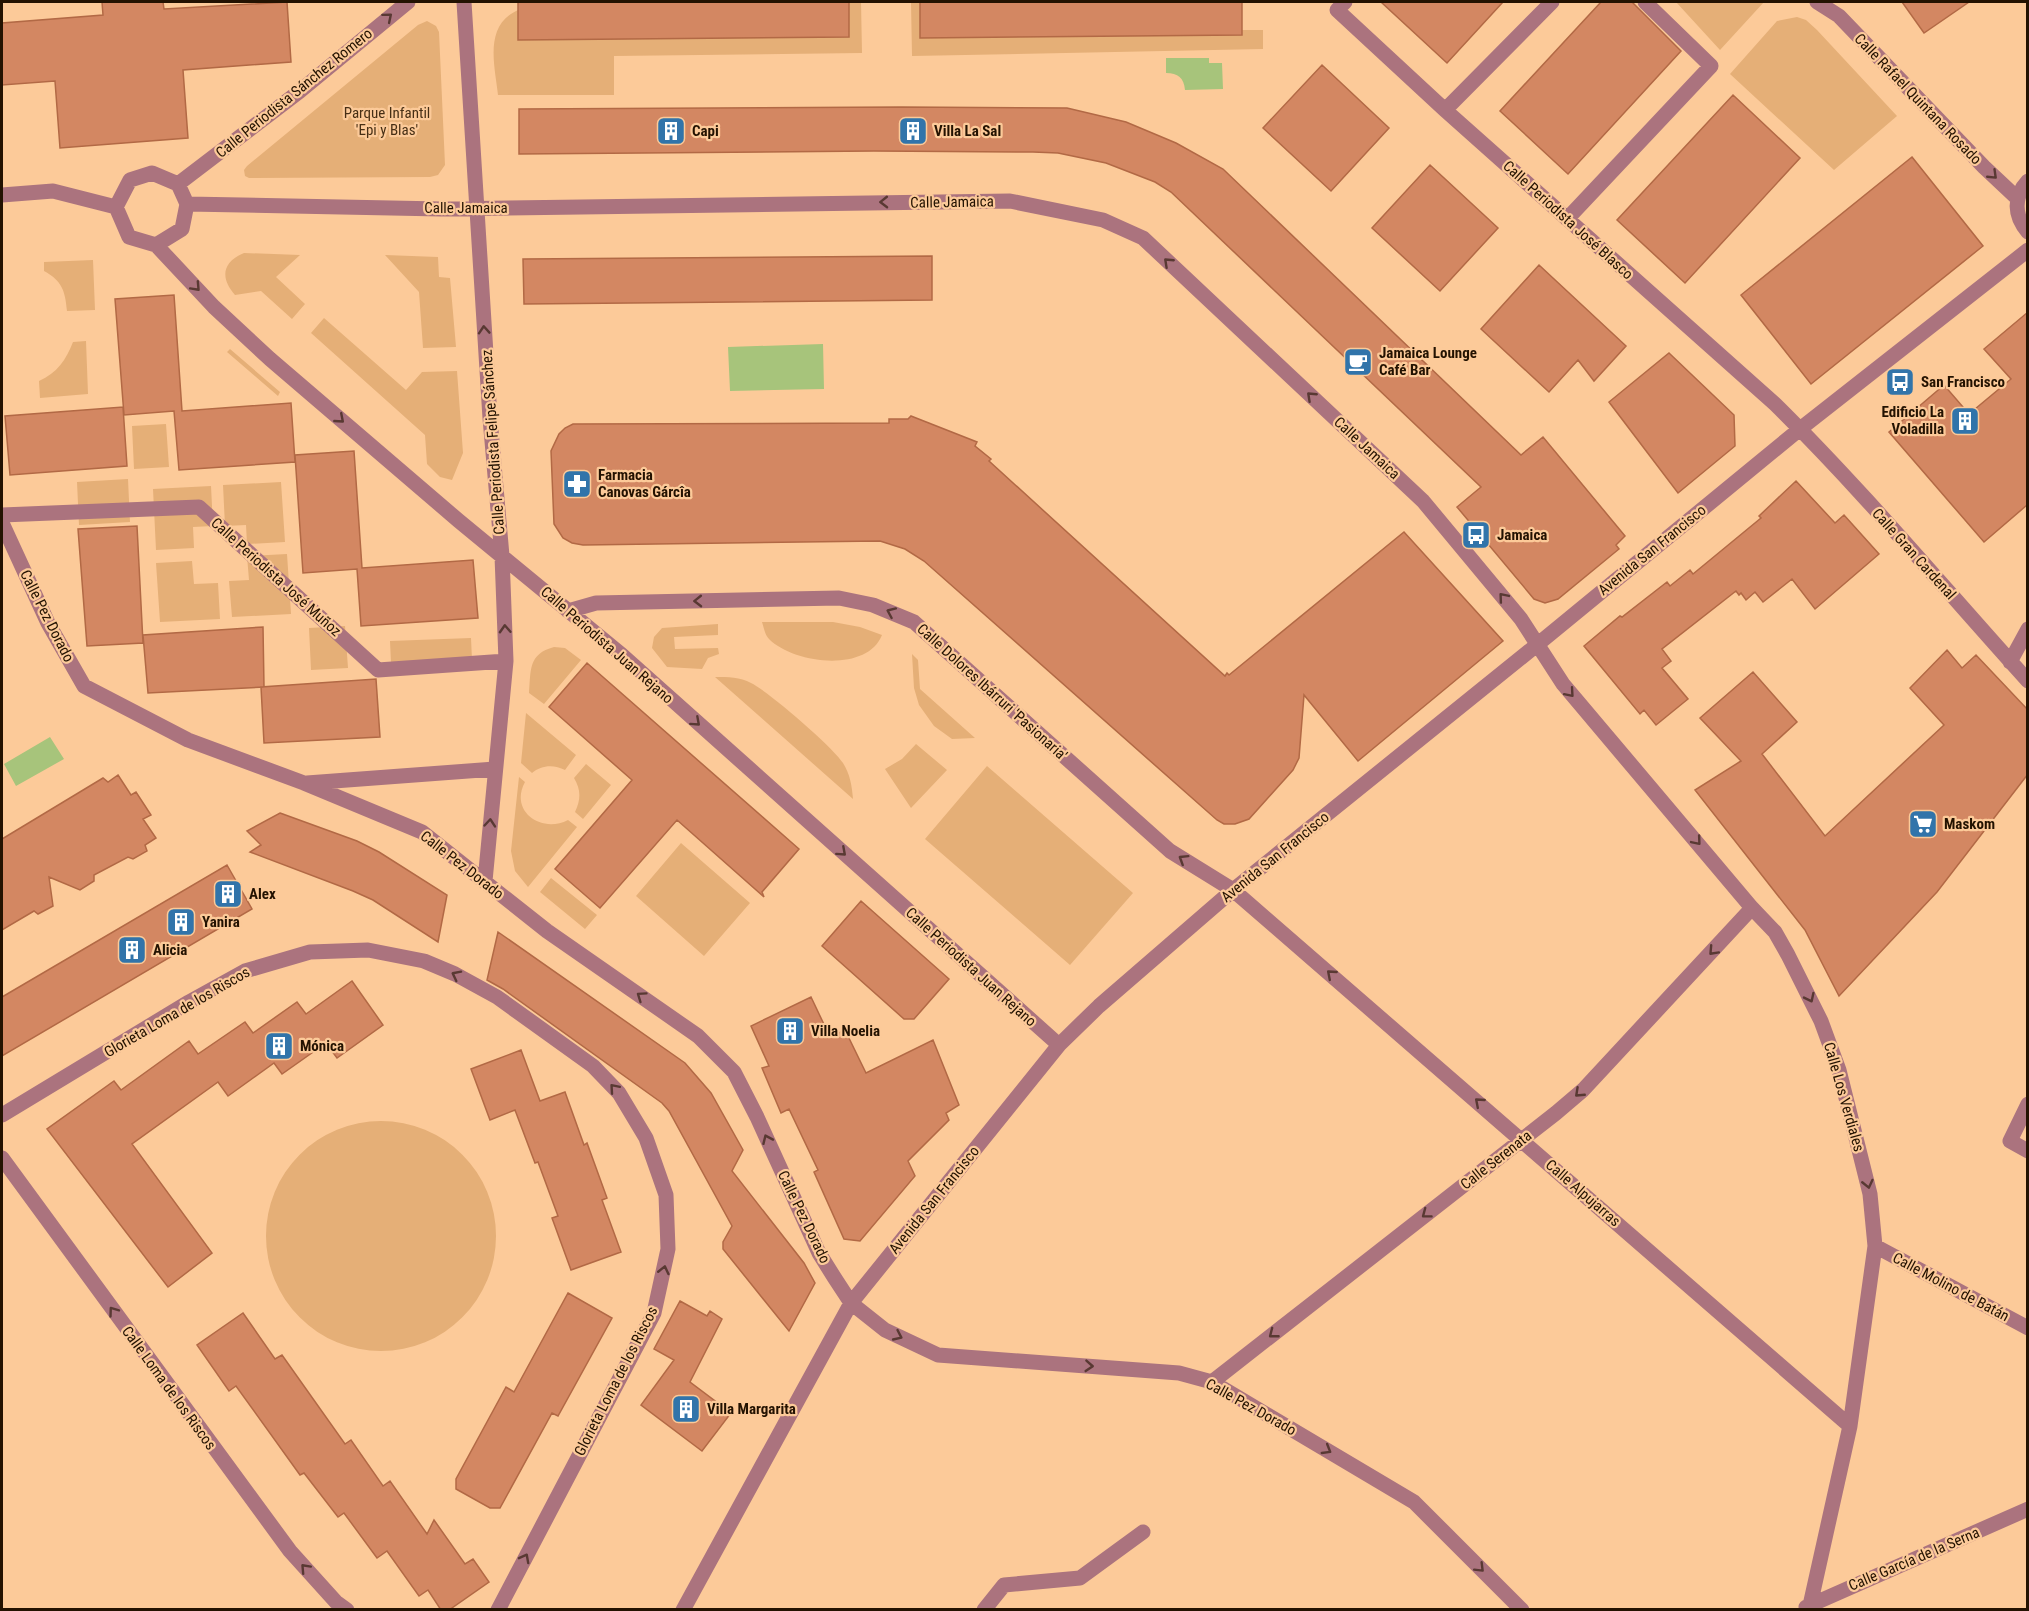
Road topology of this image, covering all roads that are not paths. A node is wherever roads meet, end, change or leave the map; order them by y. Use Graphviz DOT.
graph roads {
  1 [pos="408,2"];
  2 [pos="464,2"];
  3 [pos="1552,2"];
  4 [pos="1645,2"];
  5 [pos="1817,2"];
  6 [pos="1341,6"];
  7 [pos="1445,110"];
  8 [pos="2028,181"];
  9 [pos="178,184"];
  10 [pos="2,195"];
  11 [pos="2017,198"];
  12 [pos="187,204"];
  13 [pos="116,207"];
  14 [pos="477,208"];
  15 [pos="1567,219"];
  16 [pos="2028,232"];
  17 [pos="156,245"];
  18 [pos="2028,250"];
  19 [pos="1800,429"];
  20 [pos="2,515"];
  21 [pos="2,523"];
  22 [pos="502,556"];
  23 [pos="568,611"];
  24 [pos="2028,629"];
  25 [pos="1538,644"];
  26 [pos="506,661"];
  27 [pos="2010,662"];
  28 [pos="2028,681"];
  29 [pos="495,769"];
  30 [pos="304,783"];
  31 [pos="484,881"];
  32 [pos="1233,890"];
  33 [pos="1752,908"];
  34 [pos="1059,1045"];
  35 [pos="2028,1104"];
  36 [pos="2,1114"];
  37 [pos="1523,1140"];
  38 [pos="2028,1151"];
  39 [pos="2,1158"];
  40 [pos="1875,1246"];
  41 [pos="850,1303"];
  42 [pos="2028,1328"];
  43 [pos="1212,1382"];
  44 [pos="1850,1426"];
  45 [pos="2028,1509"];
  46 [pos="1143,1532"];
  47 [pos="1807,1608"];
  48 [pos="346,1610"];
  49 [pos="498,1610"];
  50 [pos="683,1610"];
  51 [pos="984,1610"];
  52 [pos="1522,1610"];
  9 -- 1 [label="street, Calle Periodista Sánchez Romero, one-way"];
  2 -- 14 [label="street, Calle Periodista Felipe Sánchez"];
  3 -- 7 [label="street"];
  4 -- 15 [label="street"];
  5 -- 11 [label="street, Calle Rafael Quintana Rosado, one-way"];
  6 -- 7 [label="street, Calle Periodista José Blasco"];
  7 -- 15 [label="street, Calle Periodista José Blasco"];
  8 -- 11 [label="street"];
  9 -- 12 [label="street"];
  9 -- 13 [label="street"];
  10 -- 13 [label="street"];
  11 -- 16 [label="street"];
  12 -- 14 [label="street, Calle Jamaica"];
  12 -- 17 [label="street"];
  13 -- 17 [label="street"];
  22 -- 14 [label="street, Calle Periodista Felipe Sánchez, one-way"];
  25 -- 14 [label="street, Calle Jamaica, one-way"];
  15 -- 19 [label="street, Calle Periodista José Blasco"];
  17 -- 22 [label="street, Calle Periodista Juan Rejano, one-way"];
  18 -- 19 [label="street, Avenida San Francisco"];
  19 -- 25 [label="street, Avenida San Francisco"];
  19 -- 27 [label="street, Calle Gran Cardenal"];
  20 -- 26 [label="street, Calle Periodista José Muñoz"];
  21 -- 30 [label="street, Calle Pez Dorado"];
  22 -- 23 [label="street, Calle Periodista Juan Rejano"];
  26 -- 22 [label="street, Calle Periodista Felipe Sánchez, one-way"];
  32 -- 23 [label="street, Calle Dolores Ibárruri 'Pasionaria', one-way"];
  23 -- 34 [label="street, Calle Periodista Juan Rejano, one-way"];
  24 -- 27 [label="street"];
  25 -- 32 [label="street, Avenida San Francisco"];
  25 -- 33 [label="street, Calle Los Verdiales, one-way"];
  26 -- 29 [label="street, Calle Periodista Felipe Sánchez"];
  27 -- 28 [label="street, Calle Gran Cardenal"];
  29 -- 30 [label="street, Calle Pez Dorado"];
  31 -- 29 [label="street, Calle Periodista Felipe Sánchez, one-way"];
  30 -- 31 [label="street, Calle Pez Dorado"];
  41 -- 31 [label="street, Calle Pez Dorado, one-way"];
  32 -- 34 [label="street, Avenida San Francisco"];
  37 -- 32 [label="street, Calle Alpujarras, one-way"];
  33 -- 37 [label="street, Calle Serenata, one-way"];
  33 -- 40 [label="street, Calle Los Verdiales, one-way"];
  34 -- 41 [label="street, Avenida San Francisco"];
  35 -- 38 [label="street"];
  49 -- 36 [label="street, Glorieta Loma de los Riscos, one-way"];
  37 -- 43 [label="street, Calle Serenata, one-way"];
  37 -- 44 [label="street, Calle Alpujarras"];
  48 -- 39 [label="street, Calle Loma de los Riscos, one-way"];
  40 -- 42 [label="street, Calle Molino de Batán"];
  40 -- 44 [label="street, Calle Los Verdiales"];
  41 -- 43 [label="street, Calle Pez Dorado, one-way"];
  41 -- 50 [label="street, Avenida San Francisco"];
  43 -- 52 [label="street, Calle Pez Dorado, one-way"];
  44 -- 47 [label="street, Calle Los Verdiales"];
  45 -- 47 [label="street, Calle García de la Serna"];
  46 -- 51 [label="street"];
}
